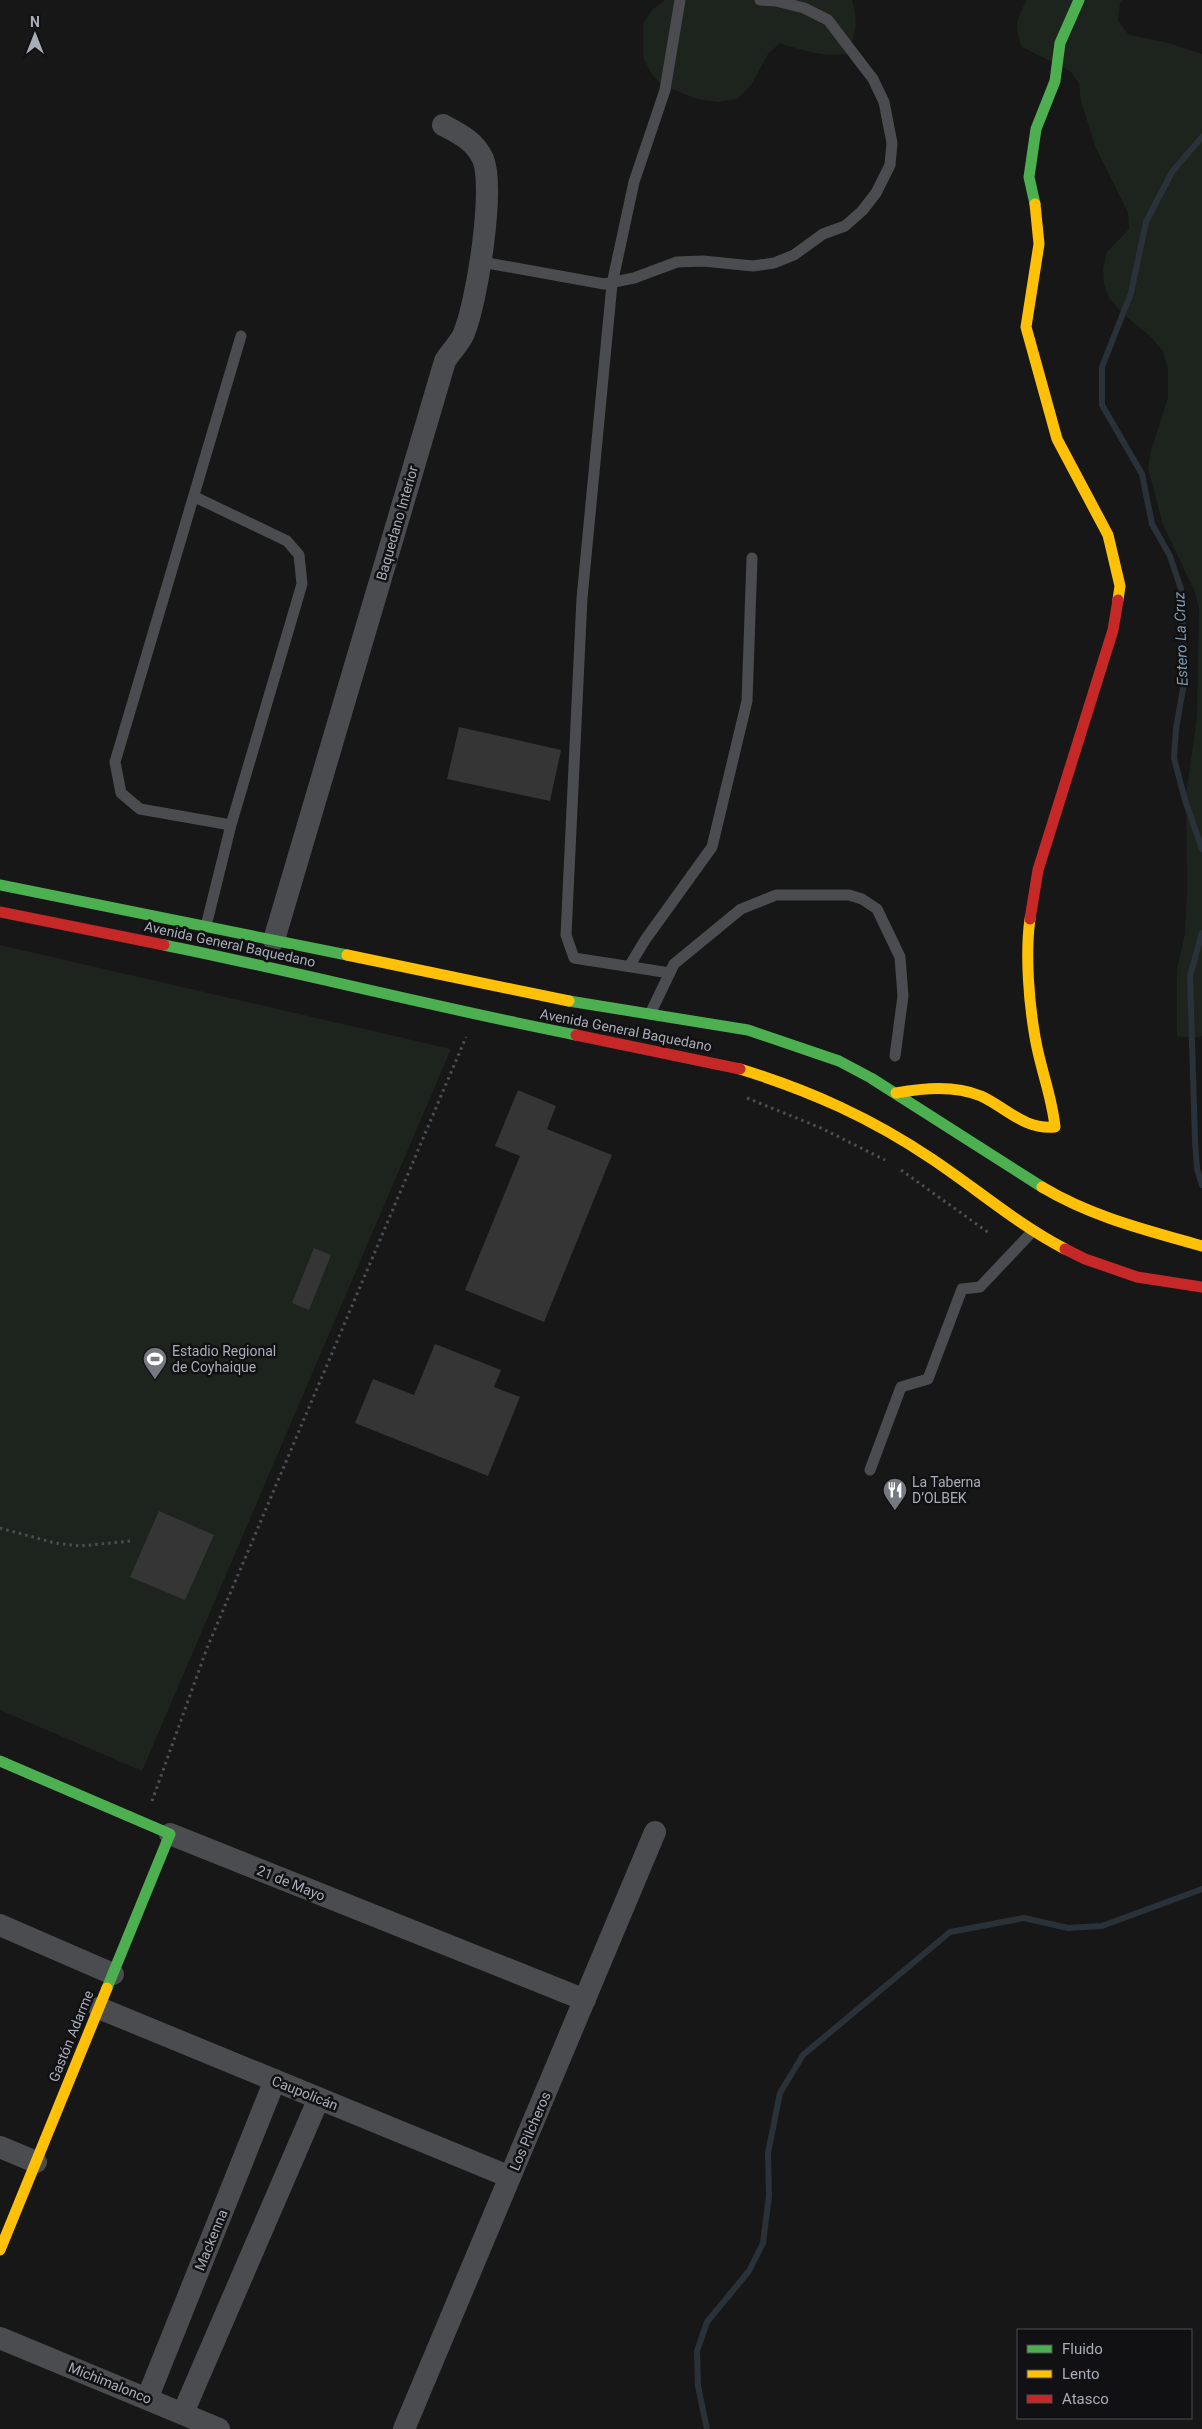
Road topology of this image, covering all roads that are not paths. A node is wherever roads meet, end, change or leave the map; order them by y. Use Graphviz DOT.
graph roads {
  1 [pos="680,0"];
  2 [pos="760,0"];
  3 [pos="1079,0"];
  4 [pos="443,124"];
  5 [pos="482,262"];
  6 [pos="612,284"];
  7 [pos="242,336"];
  8 [pos="195,497"];
  9 [pos="752,558"];
  10 [pos="231,825"];
  11 [pos="0,885"];
  12 [pos="0,912"];
  13 [pos="206,926"];
  14 [pos="274,940"];
  15 [pos="630,965"];
  16 [pos="670,974"];
  17 [pos="650,1014"];
  18 [pos="896,1056"];
  19 [pos="896,1093"];
  20 [pos="1032,1232"];
  21 [pos="1202,1246"];
  22 [pos="1202,1287"];
  23 [pos="870,1470"];
  24 [pos="0,1760"];
  25 [pos="656,1832"];
  26 [pos="170,1834"];
  27 [pos="0,1925"];
  28 [pos="113,1974"];
  29 [pos="584,2000"];
  30 [pos="99,2008"];
  31 [pos="275,2080"];
  32 [pos="319,2098"];
  33 [pos="0,2147"];
  34 [pos="36,2162"];
  35 [pos="510,2177"];
  36 [pos="0,2250"];
  37 [pos="0,2338"];
  38 [pos="147,2399"];
  39 [pos="183,2413"];
  40 [pos="220,2429"];
  41 [pos="404,2429"];
  1 -- 6 [label="lane"];
  2 -- 6 [label="lane"];
  3 -- 19 [label="main road"];
  4 -- 5 [label="street, Baquedano Interior"];
  5 -- 6 [label="lane"];
  5 -- 14 [label="street, Baquedano Interior"];
  6 -- 15 [label="lane"];
  7 -- 8 [label="lane"];
  8 -- 10 [label="lane"];
  8 -- 10 [label="lane"];
  9 -- 15 [label="lane"];
  10 -- 13 [label="lane"];
  11 -- 13 [label="main road, Avenida General Baquedano"];
  12 -- 20 [label="main road, Avenida General Baquedano"];
  13 -- 14 [label="main road, Avenida General Baquedano"];
  14 -- 17 [label="main road, Avenida General Baquedano"];
  15 -- 16 [label="lane"];
  16 -- 17 [label="lane"];
  16 -- 18 [label="lane"];
  17 -- 19 [label="main road, Avenida General Baquedano"];
  19 -- 21 [label="main road, Avenida General Baquedano"];
  20 -- 22 [label="main road, Avenida General Baquedano"];
  20 -- 23 [label="lane"];
  24 -- 26 [label="main road, 21 de Mayo"];
  25 -- 29 [label="street, Los Pilcheros"];
  26 -- 28 [label="main road, Gastón Adarme"];
  26 -- 29 [label="street, 21 de Mayo"];
  27 -- 28 [label="street"];
  28 -- 30 [label="main road, Gastón Adarme"];
  29 -- 35 [label="street, Los Pilcheros"];
  30 -- 31 [label="street, Caupolicán"];
  30 -- 34 [label="main road, Gastón Adarme"];
  31 -- 32 [label="street, Caupolicán"];
  31 -- 38 [label="street, Mackenna"];
  32 -- 35 [label="street, Caupolicán"];
  32 -- 39 [label="street"];
  33 -- 34 [label="street"];
  34 -- 36 [label="main road, Gastón Adarme"];
  35 -- 41 [label="street, Los Pilcheros"];
  37 -- 38 [label="street, Michimalonco"];
  38 -- 39 [label="street, Michimalonco"];
  39 -- 40 [label="street, Michimalonco"];
}
